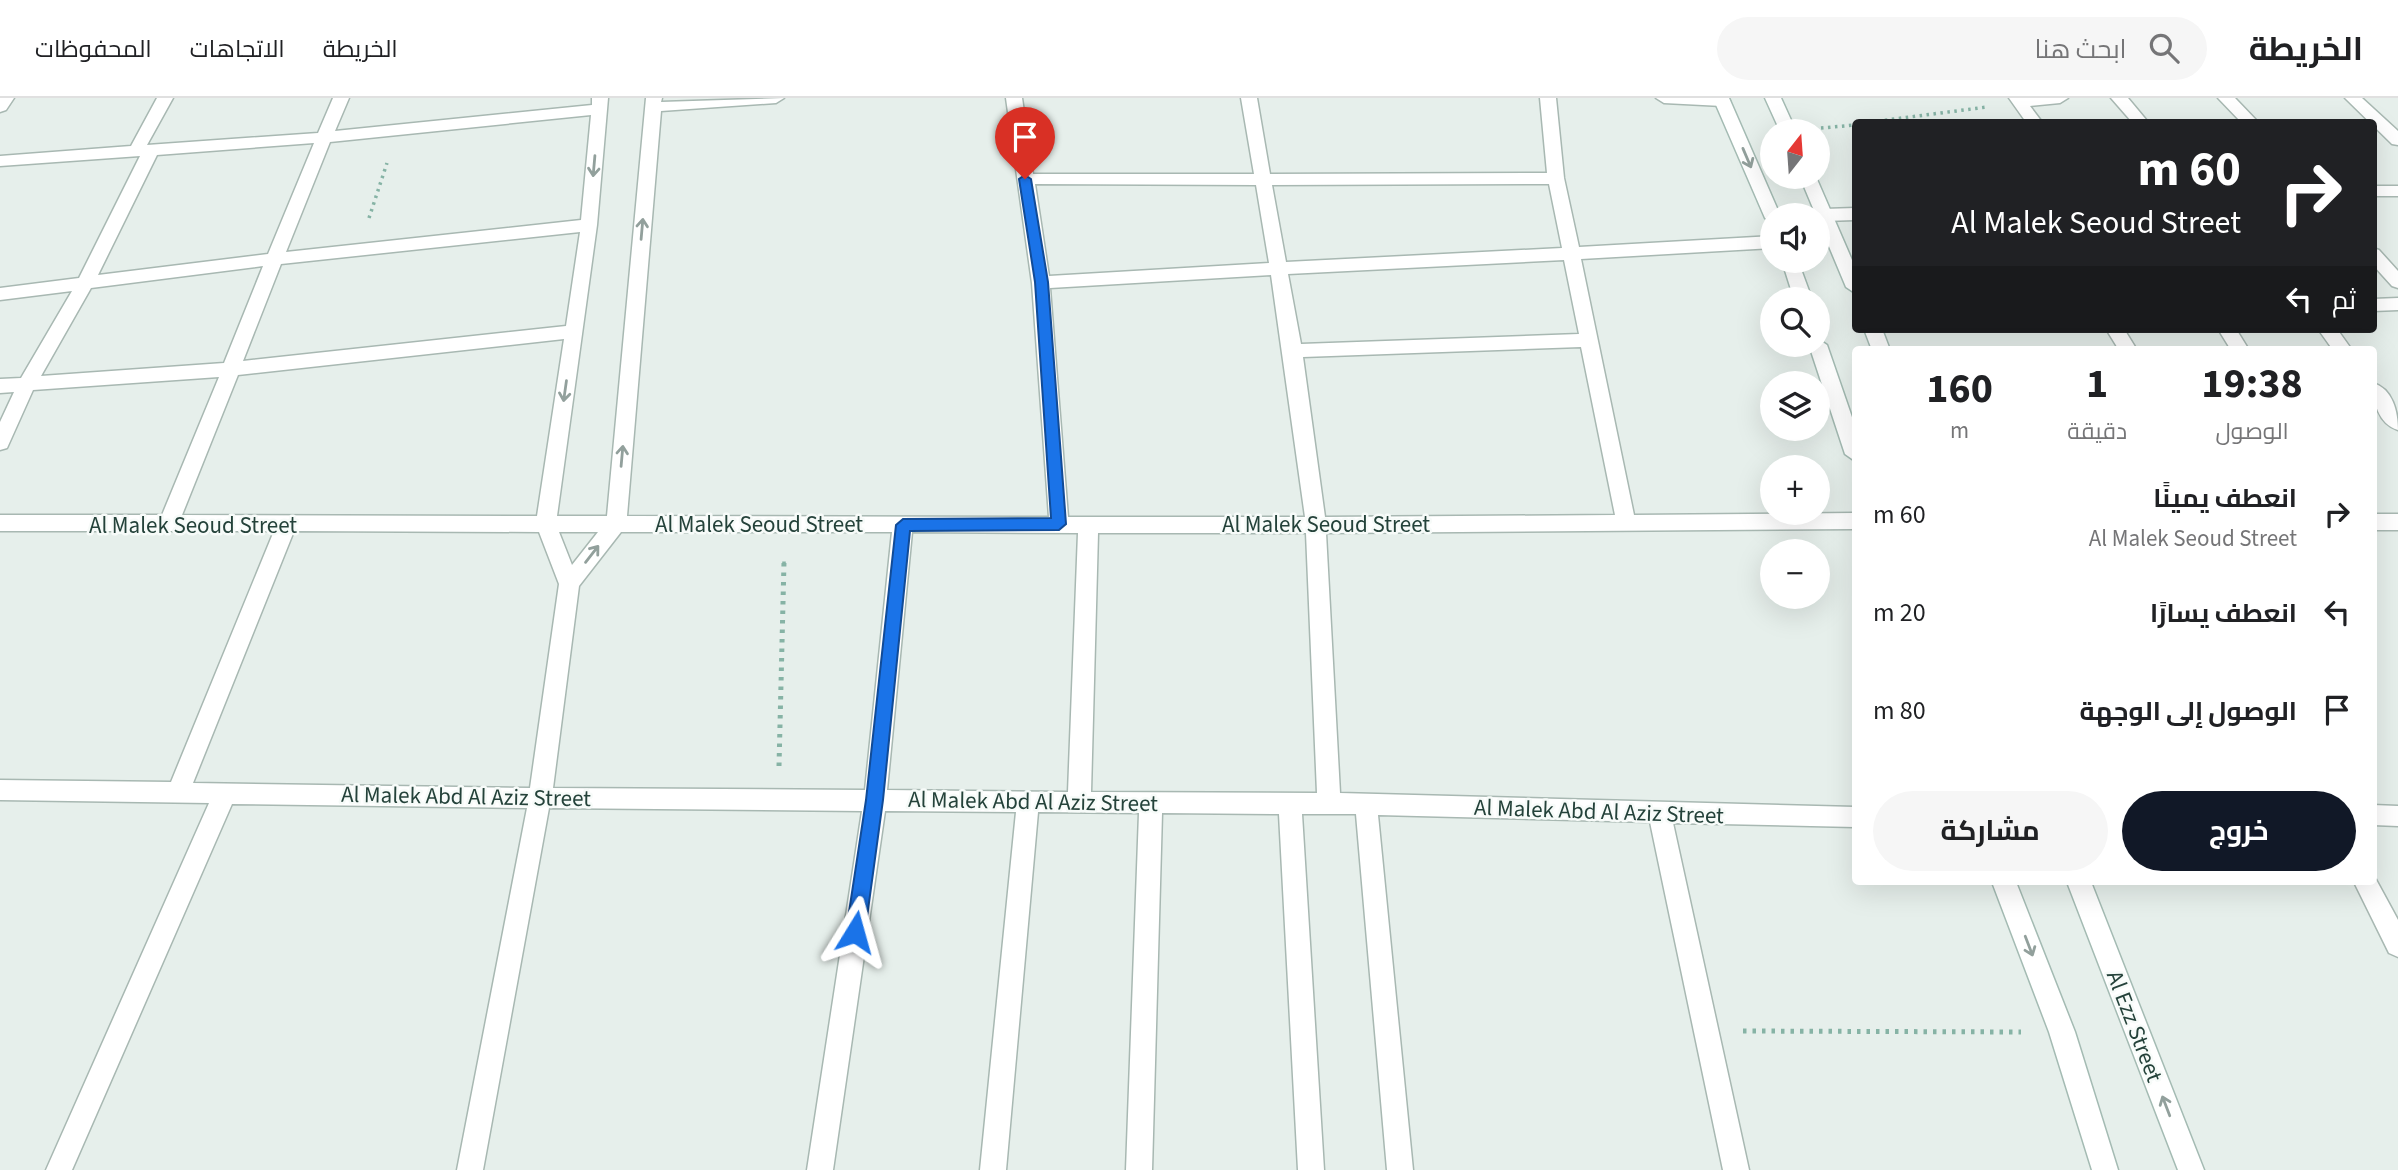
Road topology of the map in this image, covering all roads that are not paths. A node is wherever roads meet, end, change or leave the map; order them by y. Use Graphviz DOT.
graph roads {
  1 [pos="5,98"];
  2 [pos="165,98"];
  3 [pos="341,98"];
  4 [pos="776,98"];
  5 [pos="1014,98"];
  6 [pos="1249,98"];
  7 [pos="1548,98"];
  8 [pos="1664,98"];
  9 [pos="1773,98"];
  10 [pos="2060,98"];
  11 [pos="2119,98"];
  12 [pos="2226,98"];
  13 [pos="2353,98"];
  14 [pos="1722,99"];
  15 [pos="2018,100"];
  16 [pos="654,103"];
  17 [pos="600,104"];
  18 [pos="0,107"];
  19 [pos="1783,119"];
  20 [pos="2032,119"];
  21 [pos="2137,119"];
  22 [pos="2247,119"];
  23 [pos="2376,119"];
  24 [pos="2377,120"];
  25 [pos="323,138"];
  26 [pos="2398,140"];
  27 [pos="143,150"];
  28 [pos="0,161"];
  29 [pos="1556,178"];
  30 [pos="1025,179"];
  31 [pos="1261,179"];
  32 [pos="2377,191"];
  33 [pos="2398,191"];
  34 [pos="1767,203"];
  35 [pos="1852,214"];
  36 [pos="1830,215"];
  37 [pos="589,225"];
  38 [pos="1830,229"];
  39 [pos="1760,243"];
  40 [pos="1573,255"];
  41 [pos="2377,258"];
  42 [pos="272,260"];
  43 [pos="1277,266"];
  44 [pos="1852,280"];
  45 [pos="1041,282"];
  46 [pos="2398,282"];
  47 [pos="85,284"];
  48 [pos="0,294"];
  49 [pos="2398,304"];
  50 [pos="2377,305"];
  51 [pos="573,332"];
  52 [pos="1589,340"];
  53 [pos="1293,351"];
  54 [pos="1822,357"];
  55 [pos="234,369"];
  56 [pos="27,384"];
  57 [pos="0,386"];
  58 [pos="2377,395"];
  59 [pos="2398,423"];
  60 [pos="0,443"];
  61 [pos="1852,445"];
  62 [pos="1626,522"];
  63 [pos="1852,522"];
  64 [pos="2377,522"];
  65 [pos="2398,522"];
  66 [pos="0,523"];
  67 [pos="616,524"];
  68 [pos="1059,524"];
  69 [pos="1087,524"];
  70 [pos="168,525"];
  71 [pos="547,525"];
  72 [pos="903,525"];
  73 [pos="1316,525"];
  74 [pos="287,526"];
  75 [pos="569,584"];
  76 [pos="0,790"];
  77 [pos="178,792"];
  78 [pos="225,793"];
  79 [pos="540,798"];
  80 [pos="875,800"];
  81 [pos="1028,802"];
  82 [pos="1079,803"];
  83 [pos="1151,803"];
  84 [pos="1290,804"];
  85 [pos="1329,804"];
  86 [pos="1366,804"];
  87 [pos="1660,814"];
  88 [pos="2377,816"];
  89 [pos="2398,816"];
  90 [pos="1852,817"];
  91 [pos="2005,885"];
  92 [pos="2080,885"];
  93 [pos="2368,885"];
  94 [pos="2398,945"];
  95 [pos="59,1170"];
  96 [pos="470,1170"];
  97 [pos="820,1170"];
  98 [pos="993,1170"];
  99 [pos="1139,1170"];
  100 [pos="1311,1170"];
  101 [pos="1400,1170"];
  102 [pos="1736,1170"];
  103 [pos="2105,1170"];
  104 [pos="2191,1170"];
  1 -- 18 [label="street"];
  2 -- 27 [label="street"];
  3 -- 25 [label="street"];
  4 -- 16 [label="street"];
  5 -- 30 [label="street"];
  6 -- 31 [label="street"];
  7 -- 29 [label="street"];
  8 -- 14 [label="street"];
  9 -- 19 [label="street"];
  10 -- 15 [label="street"];
  11 -- 21 [label="street"];
  12 -- 22 [label="street"];
  13 -- 23 [label="street"];
  14 -- 34 [label="street, one-way"];
  15 -- 20 [label="street"];
  67 -- 16 [label="street, one-way"];
  17 -- 25 [label="street"];
  17 -- 37 [label="street, one-way"];
  24 -- 26 [label="street"];
  25 -- 27 [label="street"];
  25 -- 42 [label="street"];
  27 -- 28 [label="street"];
  27 -- 47 [label="street"];
  29 -- 31 [label="street"];
  29 -- 40 [label="street"];
  30 -- 31 [label="street"];
  30 -- 45 [label="street"];
  31 -- 43 [label="street"];
  32 -- 33 [label="street"];
  35 -- 36 [label="street"];
  37 -- 42 [label="street"];
  37 -- 51 [label="street"];
  38 -- 44 [label="street"];
  39 -- 40 [label="street"];
  40 -- 43 [label="street"];
  40 -- 52 [label="street"];
  41 -- 46 [label="street"];
  42 -- 47 [label="street"];
  42 -- 55 [label="street"];
  43 -- 45 [label="street"];
  43 -- 53 [label="street"];
  45 -- 68 [label="street"];
  47 -- 48 [label="street"];
  47 -- 56 [label="street"];
  49 -- 50 [label="street"];
  51 -- 55 [label="street"];
  51 -- 71 [label="street, one-way"];
  52 -- 53 [label="street"];
  52 -- 62 [label="street"];
  53 -- 73 [label="street"];
  54 -- 61 [label="street"];
  55 -- 56 [label="street"];
  55 -- 70 [label="street"];
  56 -- 57 [label="street"];
  56 -- 60 [label="street"];
  58 -- 59 [label="street"];
  62 -- 63 [label="street, Al Malek Seoud Street"];
  62 -- 73 [label="street, Al Malek Seoud Street"];
  64 -- 65 [label="street"];
  66 -- 70 [label="street, Al Malek Seoud Street"];
  67 -- 71 [label="street, Al Malek Seoud Street"];
  67 -- 72 [label="street, Al Malek Seoud Street"];
  75 -- 67 [label="street, one-way"];
  68 -- 69 [label="street, Al Malek Seoud Street"];
  68 -- 72 [label="street, Al Malek Seoud Street"];
  69 -- 73 [label="street, Al Malek Seoud Street"];
  69 -- 82 [label="street"];
  70 -- 74 [label="street, Al Malek Seoud Street"];
  71 -- 74 [label="street, Al Malek Seoud Street"];
  71 -- 75 [label="street"];
  72 -- 80 [label="street"];
  73 -- 85 [label="street"];
  74 -- 77 [label="street"];
  75 -- 79 [label="street"];
  76 -- 77 [label="street, Al Malek Abd Al Aziz Street"];
  77 -- 78 [label="street, Al Malek Abd Al Aziz Street"];
  78 -- 79 [label="street, Al Malek Abd Al Aziz Street"];
  78 -- 95 [label="street"];
  79 -- 80 [label="street, Al Malek Abd Al Aziz Street"];
  79 -- 96 [label="street"];
  80 -- 81 [label="street, Al Malek Abd Al Aziz Street"];
  80 -- 97 [label="street"];
  81 -- 82 [label="street, Al Malek Abd Al Aziz Street"];
  81 -- 98 [label="street"];
  82 -- 83 [label="street, Al Malek Abd Al Aziz Street"];
  83 -- 84 [label="street, Al Malek Abd Al Aziz Street"];
  83 -- 99 [label="street"];
  84 -- 85 [label="street, Al Malek Abd Al Aziz Street"];
  84 -- 100 [label="street"];
  85 -- 86 [label="street, Al Malek Abd Al Aziz Street"];
  86 -- 87 [label="street, Al Malek Abd Al Aziz Street"];
  86 -- 101 [label="street"];
  87 -- 90 [label="street, Al Malek Abd Al Aziz Street"];
  87 -- 102 [label="street"];
  88 -- 89 [label="street"];
  91 -- 103 [label="street, one-way"];
  104 -- 92 [label="street, Al Ezz Street, one-way"];
  93 -- 94 [label="street"];
}
